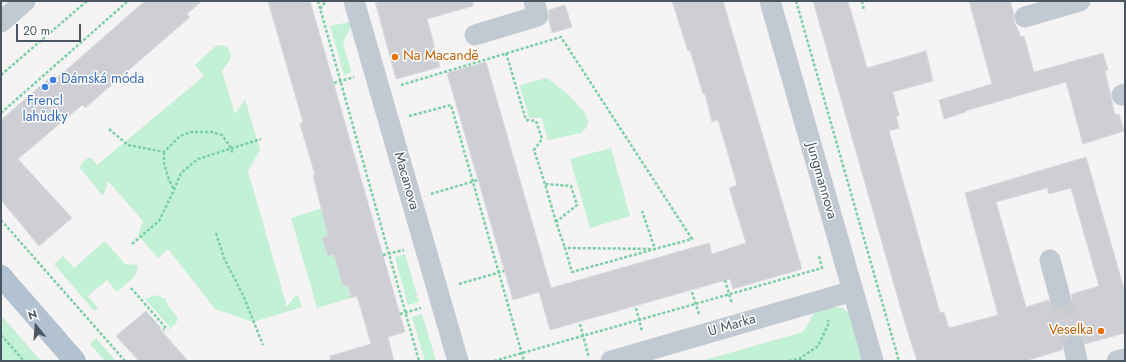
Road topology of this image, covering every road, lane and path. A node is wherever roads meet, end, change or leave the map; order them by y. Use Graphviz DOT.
graph roads {
  1 [pos="25,1"];
  2 [pos="87,1"];
  3 [pos="128,1"];
  4 [pos="318,1"];
  5 [pos="326,1"];
  6 [pos="354,1"];
  7 [pos="534,1"];
  8 [pos="770,1"];
  9 [pos="796,1"];
  10 [pos="862,1"];
  11 [pos="1080,1"];
  12 [pos="320,9"];
  13 [pos="864,11"];
  14 [pos="1025,17"];
  15 [pos="1,22"];
  16 [pos="475,35"];
  17 [pos="506,53"];
  18 [pos="1,75"];
  19 [pos="397,86"];
  20 [pos="1,113"];
  21 [pos="406,117"];
  22 [pos="109,129"];
  23 [pos="261,139"];
  24 [pos="231,148"];
  25 [pos="164,152"];
  26 [pos="233,154"];
  27 [pos="478,180"];
  28 [pos="473,182"];
  29 [pos="545,184"];
  30 [pos="174,190"];
  31 [pos="411,199"];
  32 [pos="642,211"];
  33 [pos="1,220"];
  34 [pos="556,222"];
  35 [pos="216,233"];
  36 [pos="132,244"];
  37 [pos="565,248"];
  38 [pos="655,249"];
  39 [pos="817,251"];
  40 [pos="1050,260"];
  41 [pos="504,271"];
  42 [pos="499,273"];
  43 [pos="1,276"];
  44 [pos="131,288"];
  45 [pos="438,290"];
  46 [pos="852,291"];
  47 [pos="1060,297"];
  48 [pos="823,299"];
  49 [pos="580,324"];
  50 [pos="163,330"];
  51 [pos="1,335"];
  52 [pos="583,336"];
  53 [pos="263,344"];
  54 [pos="522,353"];
  55 [pos="799,359"];
  56 [pos="1125,359"];
  57 [pos="24,361"];
  58 [pos="74,361"];
  59 [pos="125,361"];
  60 [pos="419,361"];
  61 [pos="458,361"];
  62 [pos="494,361"];
  63 [pos="524,361"];
  64 [pos="590,361"];
  65 [pos="611,361"];
  66 [pos="789,361"];
  67 [pos="806,361"];
  68 [pos="874,361"];
  69 [pos="899,361"];
  70 [pos="1117,361"];
  1 -- 15 [label="street"];
  2 -- 18 [label="path"];
  3 -- 20 [label="path"];
  4 -- 12 [label="path"];
  5 -- 12 [label="path"];
  6 -- 31 [label="street, Macanova"];
  7 -- 16 [label="street"];
  8 -- 46 [label="street, Jungmannova"];
  9 -- 69 [label="path"];
  10 -- 13 [label="path"];
  11 -- 14 [label="street"];
  12 -- 60 [label="path"];
  17 -- 19 [label="path"];
  17 -- 29 [label="path"];
  17 -- 38 [label="path"];
  21 -- 28 [label="path"];
  22 -- 25 [label="path"];
  23 -- 24 [label="path"];
  24 -- 25 [label="path"];
  24 -- 26 [label="path"];
  24 -- 30 [label="path"];
  25 -- 30 [label="path"];
  27 -- 28 [label="path"];
  28 -- 31 [label="path"];
  28 -- 42 [label="path"];
  29 -- 34 [label="path"];
  29 -- 34 [label="path"];
  30 -- 36 [label="path"];
  31 -- 45 [label="street, Macanova"];
  32 -- 38 [label="path"];
  33 -- 59 [label="path"];
  34 -- 37 [label="path"];
  35 -- 53 [label="path"];
  37 -- 38 [label="path"];
  37 -- 38 [label="path"];
  39 -- 52 [label="path"];
  40 -- 47 [label="street"];
  41 -- 42 [label="path"];
  42 -- 45 [label="path"];
  42 -- 54 [label="path"];
  43 -- 58 [label="main road"];
  44 -- 50 [label="path"];
  45 -- 61 [label="street, Macanova"];
  46 -- 48 [label="street, U Marka"];
  46 -- 68 [label="street, Jungmannova"];
  48 -- 55 [label="path"];
  48 -- 65 [label="street, U Marka"];
  49 -- 52 [label="path"];
  51 -- 57 [label="path"];
  52 -- 54 [label="path"];
  52 -- 64 [label="path"];
  54 -- 62 [label="path"];
  54 -- 63 [label="path"];
  55 -- 66 [label="path"];
  55 -- 67 [label="path"];
  56 -- 70 [label="street"];
}
